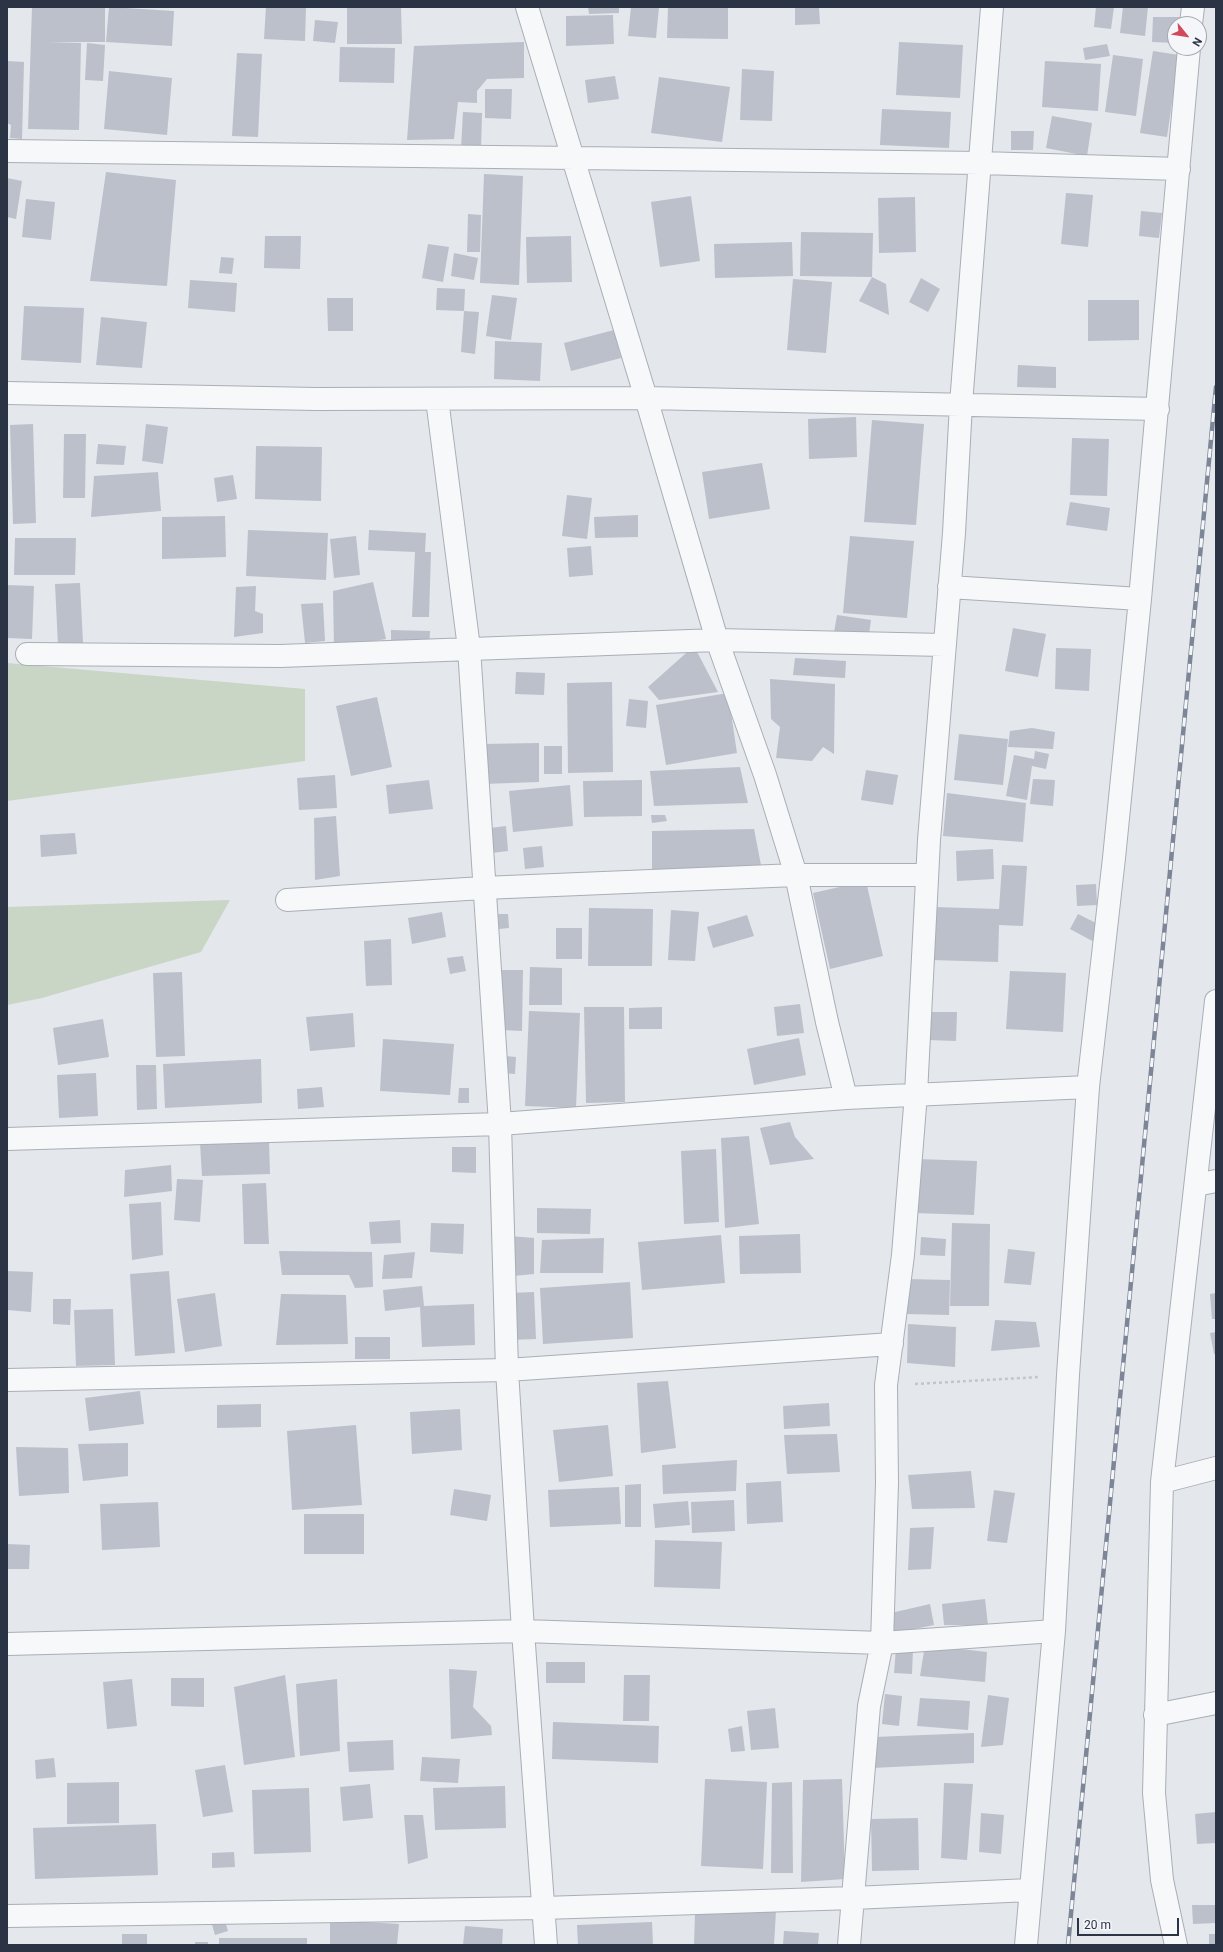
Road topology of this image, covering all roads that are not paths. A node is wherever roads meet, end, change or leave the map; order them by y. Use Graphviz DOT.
graph roads {
  1 [pos="527,7"];
  2 [pos="992,7"];
  3 [pos="1188,56"];
  4 [pos="7,151"];
  5 [pos="574,159"];
  6 [pos="981,162"];
  7 [pos="1179,169"];
  8 [pos="7,393"];
  9 [pos="646,398"];
  10 [pos="437,399"];
  11 [pos="961,404"];
  12 [pos="1158,409"];
  13 [pos="949,587"];
  14 [pos="1140,599"];
  15 [pos="717,640"];
  16 [pos="944,645"];
  17 [pos="469,648"];
  18 [pos="28,654"];
  19 [pos="796,875"];
  20 [pos="927,875"];
  21 [pos="483,888"];
  22 [pos="287,900"];
  23 [pos="1216,1001"];
  24 [pos="1088,1087"];
  25 [pos="916,1094"];
  26 [pos="846,1098"];
  27 [pos="500,1124"];
  28 [pos="7,1139"];
  29 [pos="1206,1183"];
  30 [pos="892,1344"];
  31 [pos="507,1370"];
  32 [pos="7,1380"];
  33 [pos="1216,1468"];
  34 [pos="1162,1482"];
  35 [pos="523,1631"];
  36 [pos="1054,1631"];
  37 [pos="882,1643"];
  38 [pos="7,1644"];
  39 [pos="1216,1703"];
  40 [pos="1155,1714"];
  41 [pos="1030,1890"];
  42 [pos="853,1898"];
  43 [pos="543,1908"];
  44 [pos="7,1916"];
  45 [pos="546,1945"];
  46 [pos="849,1945"];
  47 [pos="1026,1945"];
  48 [pos="1176,1945"];
  1 -- 5 [label="street"];
  2 -- 6 [label="street"];
  3 -- 7 [label="street"];
  4 -- 5 [label="street"];
  5 -- 6 [label="street"];
  5 -- 9 [label="street"];
  6 -- 7 [label="street"];
  6 -- 11 [label="street"];
  7 -- 12 [label="street"];
  8 -- 10 [label="street"];
  9 -- 10 [label="street"];
  9 -- 11 [label="street"];
  9 -- 15 [label="street"];
  10 -- 17 [label="street"];
  11 -- 12 [label="street"];
  11 -- 13 [label="street"];
  12 -- 14 [label="street"];
  13 -- 14 [label="street"];
  13 -- 16 [label="street"];
  14 -- 24 [label="street"];
  15 -- 16 [label="street"];
  15 -- 17 [label="street"];
  15 -- 19 [label="street"];
  16 -- 20 [label="street"];
  17 -- 18 [label="street"];
  17 -- 21 [label="street"];
  19 -- 20 [label="street"];
  19 -- 21 [label="street"];
  19 -- 26 [label="street"];
  20 -- 25 [label="street"];
  21 -- 22 [label="street"];
  21 -- 27 [label="street"];
  23 -- 29 [label="street"];
  24 -- 25 [label="street"];
  24 -- 36 [label="street"];
  25 -- 26 [label="street"];
  25 -- 30 [label="street"];
  26 -- 27 [label="street"];
  27 -- 28 [label="street"];
  27 -- 31 [label="street"];
  29 -- 34 [label="street"];
  30 -- 31 [label="street"];
  30 -- 37 [label="street"];
  31 -- 32 [label="street"];
  31 -- 35 [label="street"];
  33 -- 34 [label="street"];
  34 -- 40 [label="street"];
  35 -- 37 [label="street"];
  35 -- 38 [label="street"];
  35 -- 43 [label="street"];
  36 -- 37 [label="street"];
  36 -- 41 [label="street"];
  37 -- 42 [label="street"];
  39 -- 40 [label="street"];
  40 -- 48 [label="street"];
  41 -- 42 [label="street"];
  41 -- 47 [label="street"];
  42 -- 43 [label="street"];
  42 -- 46 [label="street"];
  43 -- 44 [label="street"];
  43 -- 45 [label="street"];
}
